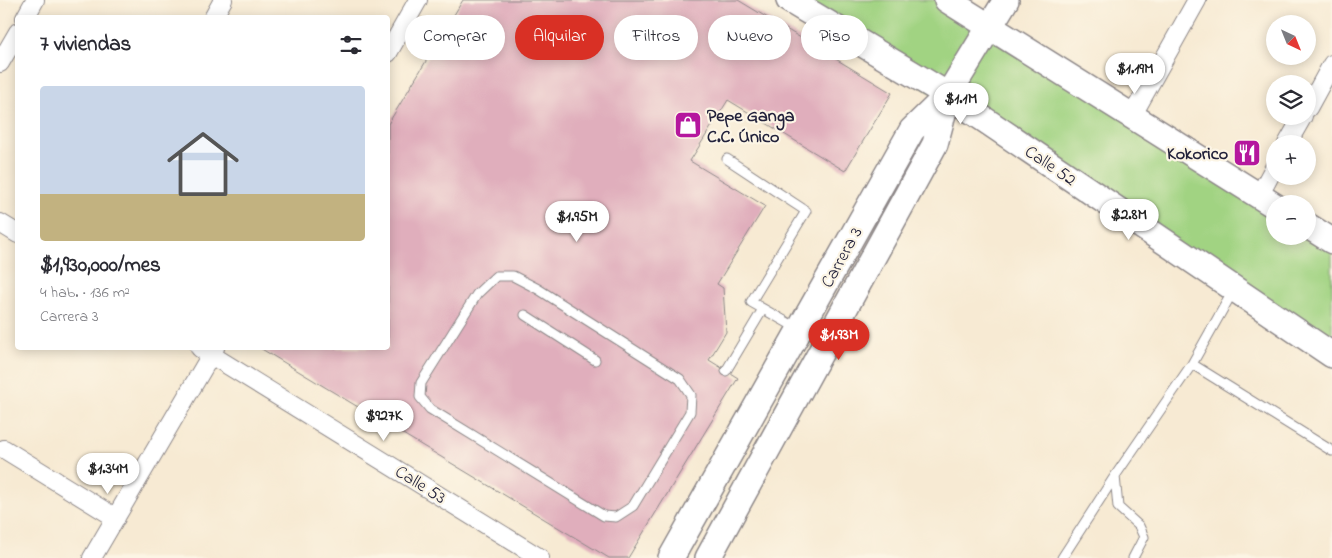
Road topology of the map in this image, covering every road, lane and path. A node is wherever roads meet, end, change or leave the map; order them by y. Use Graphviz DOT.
graph roads {
  1 [pos="35,0"];
  2 [pos="223,0"];
  3 [pos="418,0"];
  4 [pos="789,0"];
  5 [pos="947,0"];
  6 [pos="1006,0"];
  7 [pos="1197,0"];
  8 [pos="28,15"];
  9 [pos="215,15"];
  10 [pos="990,27"];
  11 [pos="15,37"];
  12 [pos="390,49"];
  13 [pos="0,63"];
  14 [pos="1332,64"];
  15 [pos="1316,93"];
  16 [pos="948,95"];
  17 [pos="1132,116"];
  18 [pos="727,159"];
  19 [pos="1266,200"];
  20 [pos="0,223"];
  21 [pos="1316,231"];
  22 [pos="15,232"];
  23 [pos="1332,242"];
  24 [pos="1234,288"];
  25 [pos="763,309"];
  26 [pos="525,314"];
  27 [pos="800,330"];
  28 [pos="209,350"];
  29 [pos="1332,354"];
  30 [pos="595,360"];
  31 [pos="1192,364"];
  32 [pos="726,370"];
  33 [pos="420,397"];
  34 [pos="4,449"];
  35 [pos="1332,451"];
  36 [pos="1115,476"];
  37 [pos="116,518"];
  38 [pos="92,558"];
  39 [pos="540,558"];
  40 [pos="671,558"];
  41 [pos="708,558"];
  42 [pos="1062,558"];
  43 [pos="1133,558"];
  1 -- 8 [label="street"];
  2 -- 9 [label="street"];
  3 -- 12 [label="street"];
  4 -- 16 [label="street, Calle 52"];
  5 -- 10 [label="street"];
  6 -- 10 [label="street, Carrera 3"];
  7 -- 17 [label="street"];
  10 -- 16 [label="street, Carrera 3"];
  10 -- 17 [label="street"];
  11 -- 13 [label="street"];
  14 -- 15 [label="street"];
  16 -- 24 [label="street, Calle 52"];
  16 -- 27 [label="street, Carrera 3"];
  16 -- 41 [label="street, Carrera 3"];
  17 -- 19 [label="street"];
  18 -- 25 [label="lane"];
  20 -- 22 [label="street"];
  21 -- 23 [label="street"];
  24 -- 29 [label="street, Calle 52"];
  24 -- 31 [label="lane"];
  25 -- 27 [label="lane"];
  25 -- 32 [label="lane"];
  26 -- 30 [label="lane"];
  27 -- 40 [label="street, Carrera 3"];
  28 -- 37 [label="street"];
  28 -- 39 [label="street, Calle 53"];
  31 -- 35 [label="lane"];
  31 -- 36 [label="lane"];
  33 -- 33 [label="lane"];
  34 -- 37 [label="street"];
  36 -- 42 [label="lane"];
  36 -- 43 [label="lane"];
  37 -- 38 [label="street"];
}
